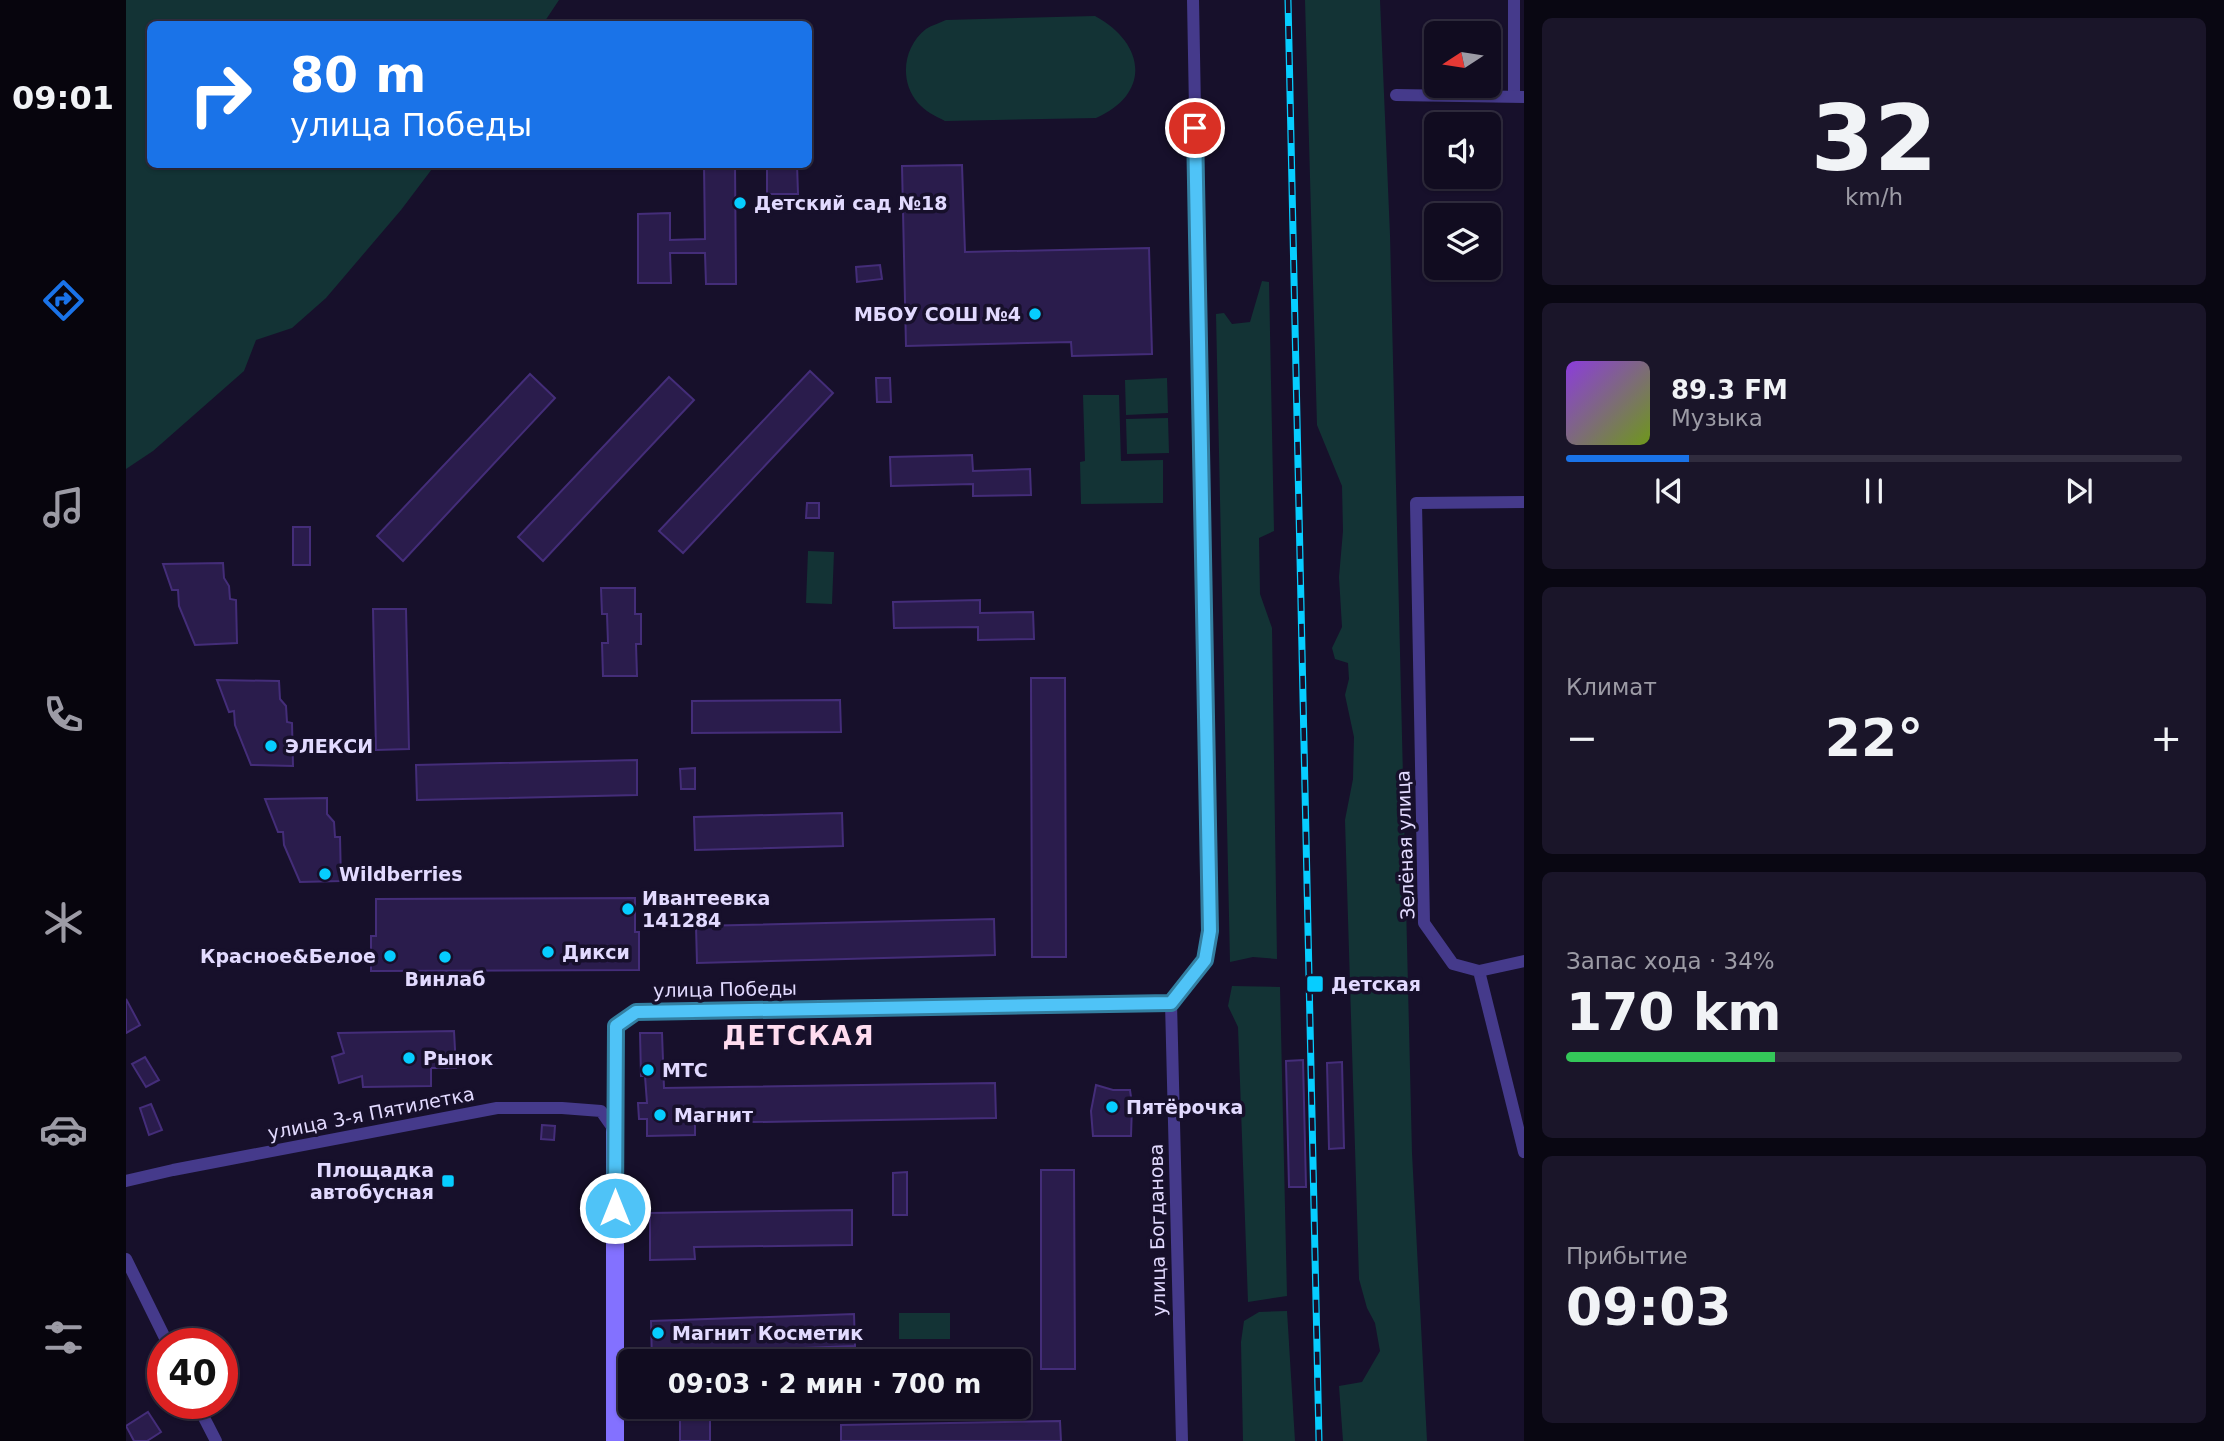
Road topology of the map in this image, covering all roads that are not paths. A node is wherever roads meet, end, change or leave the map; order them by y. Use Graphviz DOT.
graph roads {
  1 [pos="1193,0"];
  2 [pos="1514,0"];
  3 [pos="1396,95"];
  4 [pos="1519,97"];
  5 [pos="1524,502"];
  6 [pos="1524,961"];
  7 [pos="1479,971"];
  8 [pos="1171,1003"];
  9 [pos="615,1132"];
  10 [pos="1524,1152"];
  11 [pos="126,1181"];
  12 [pos="126,1259"];
  13 [pos="160,1328"];
  14 [pos="205,1419"];
  15 [pos="216,1441"];
  16 [pos="615,1441"];
  17 [pos="1182,1441"];
  1 -- 8 [label="street"];
  2 -- 4 [label="street"];
  3 -- 4 [label="street"];
  5 -- 7 [label="street, Зелёная улица"];
  6 -- 7 [label="street"];
  7 -- 10 [label="street"];
  8 -- 9 [label="street, улица Победы"];
  8 -- 17 [label="street, улица Богданова"];
  9 -- 11 [label="street, улица 3-я Пятилетка"];
  9 -- 16 [label="street, улица Победы"];
  12 -- 13 [label="street"];
  14 -- 15 [label="street"];
}
